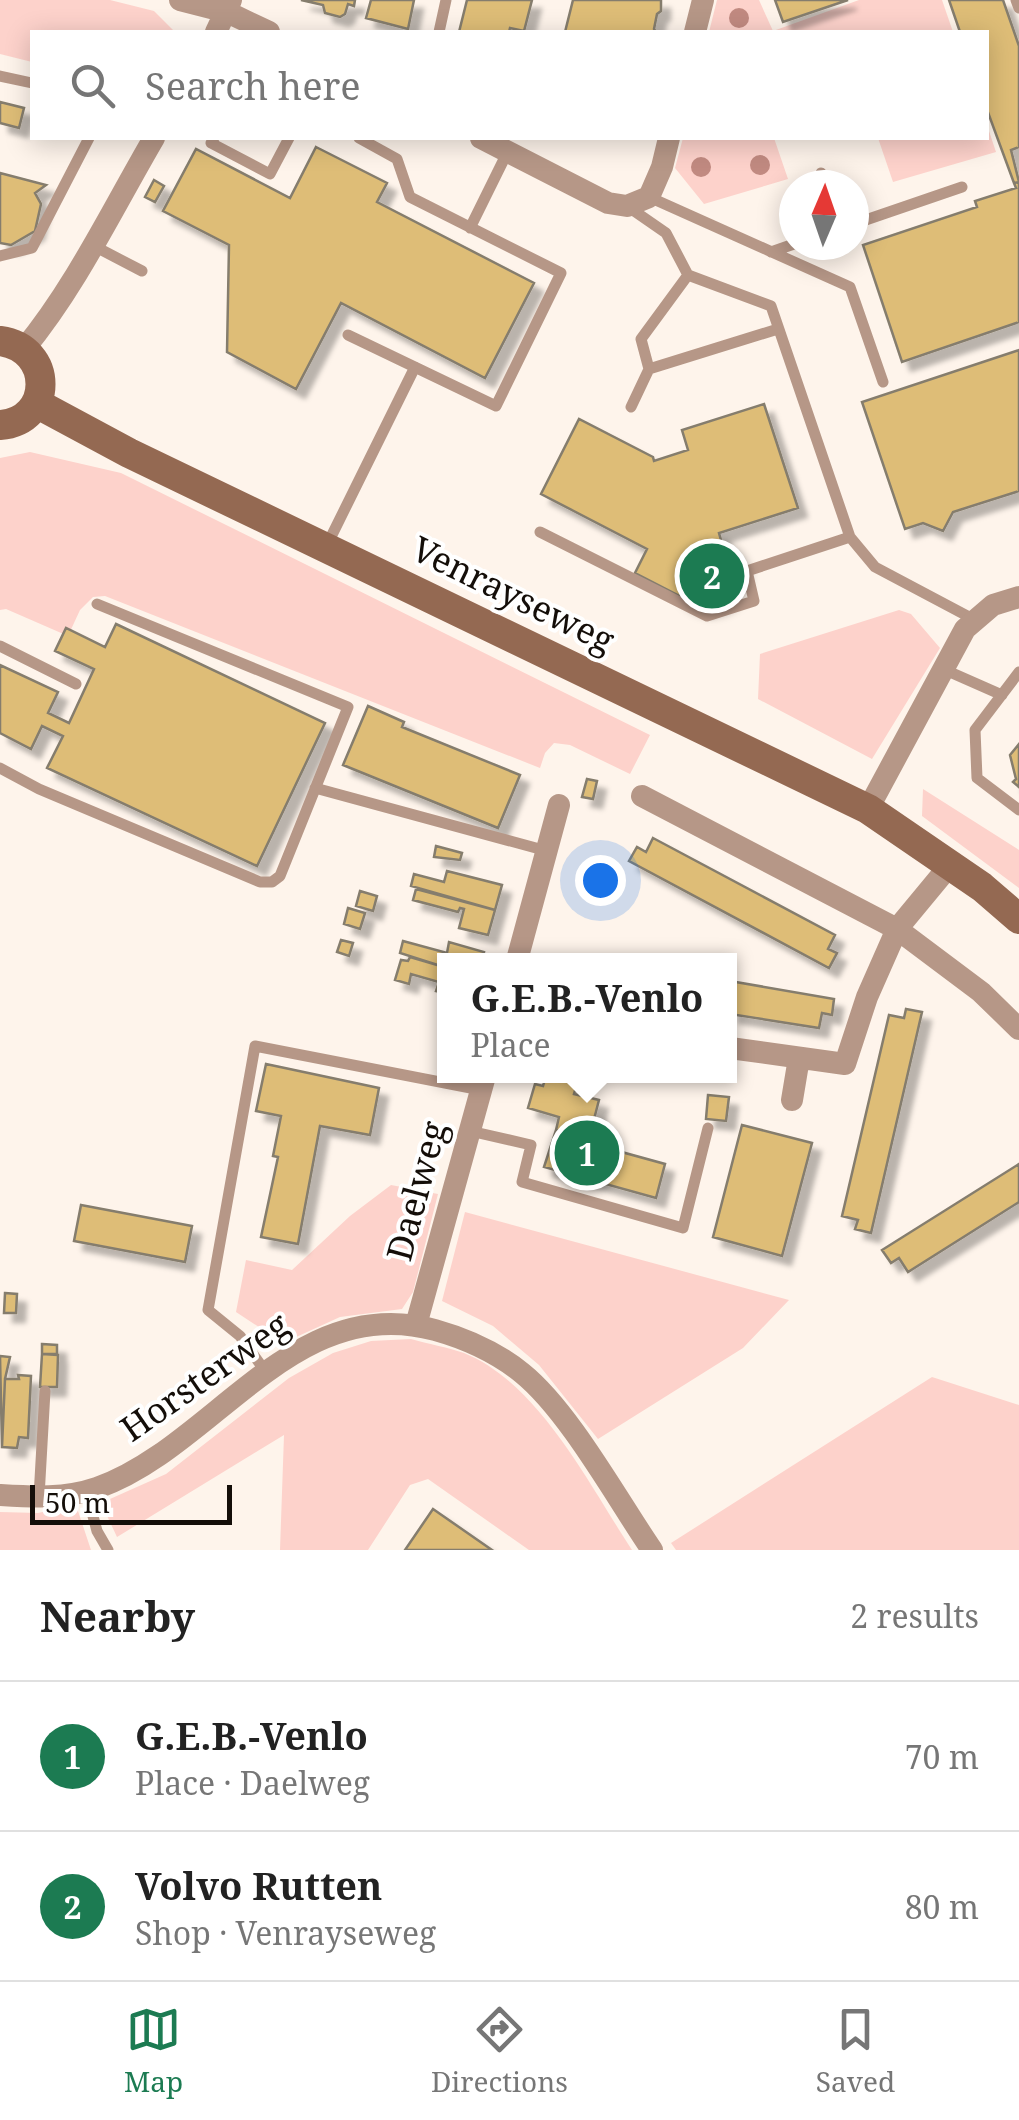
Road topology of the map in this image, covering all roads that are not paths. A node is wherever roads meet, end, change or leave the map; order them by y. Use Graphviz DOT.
graph roads {
  1 [pos="180,0"];
  2 [pos="446,0"];
  3 [pos="703,0"];
  4 [pos="1016,0"];
  5 [pos="1019,8"];
  6 [pos="224,15"];
  7 [pos="263,30"];
  8 [pos="439,30"];
  9 [pos="696,30"];
  10 [pos="0,76"];
  11 [pos="30,83"];
  12 [pos="88,140"];
  13 [pos="153,140"];
  14 [pos="213,140"];
  15 [pos="288,140"];
  16 [pos="363,140"];
  17 [pos="485,140"];
  18 [pos="669,140"];
  19 [pos="508,152"];
  20 [pos="962,187"];
  21 [pos="649,197"];
  22 [pos="627,206"];
  23 [pos="869,219"];
  24 [pos="470,228"];
  25 [pos="92,245"];
  26 [pos="779,249"];
  27 [pos="771,252"];
  28 [pos="0,256"];
  29 [pos="142,271"];
  30 [pos="688,275"];
  31 [pos="778,329"];
  32 [pos="348,335"];
  33 [pos="12,345"];
  34 [pos="415,367"];
  35 [pos="648,369"];
  36 [pos="883,382"];
  37 [pos="36,403"];
  38 [pos="631,408"];
  39 [pos="0,425"];
  40 [pos="540,532"];
  41 [pos="850,537"];
  42 [pos="326,546"];
  43 [pos="1019,596"];
  44 [pos="98,604"];
  45 [pos="975,620"];
  46 [pos="0,646"];
  47 [pos="943,669"];
  48 [pos="1019,672"];
  49 [pos="76,684"];
  50 [pos="1002,695"];
  51 [pos="0,768"];
  52 [pos="315,788"];
  53 [pos="642,796"];
  54 [pos="559,805"];
  55 [pos="868,810"];
  56 [pos="1019,810"];
  57 [pos="547,851"];
  58 [pos="950,865"];
  59 [pos="1019,919"];
  60 [pos="897,930"];
  61 [pos="518,953"];
  62 [pos="1019,1030"];
  63 [pos="737,1049"];
  64 [pos="799,1058"];
  65 [pos="437,1076"];
  66 [pos="483,1083"];
  67 [pos="792,1100"];
  68 [pos="708,1128"];
  69 [pos="470,1131"];
  70 [pos="416,1325"];
  71 [pos="265,1371"];
  72 [pos="45,1391"];
  73 [pos="86,1490"];
  74 [pos="0,1495"];
  75 [pos="39,1497"];
  76 [pos="108,1550"];
  77 [pos="652,1550"];
  1 -- 6 [label="street"];
  2 -- 8 [label="lane"];
  3 -- 9 [label="street"];
  4 -- 5 [label="lane"];
  6 -- 7 [label="street"];
  10 -- 11 [label="lane"];
  12 -- 28 [label="lane"];
  13 -- 25 [label="street"];
  14 -- 15 [label="lane"];
  16 -- 24 [label="lane"];
  17 -- 19 [label="street"];
  18 -- 21 [label="street"];
  19 -- 22 [label="street"];
  19 -- 24 [label="lane"];
  20 -- 23 [label="lane"];
  21 -- 22 [label="street"];
  21 -- 27 [label="lane"];
  22 -- 30 [label="lane"];
  24 -- 34 [label="lane"];
  25 -- 29 [label="lane"];
  25 -- 33 [label="street"];
  26 -- 27 [label="lane"];
  27 -- 36 [label="lane"];
  30 -- 31 [label="lane"];
  30 -- 35 [label="lane"];
  31 -- 35 [label="lane"];
  31 -- 41 [label="lane"];
  32 -- 34 [label="lane"];
  33 -- 37 [label="street"];
  34 -- 42 [label="lane"];
  35 -- 38 [label="lane"];
  37 -- 39 [label="street"];
  37 -- 42 [label="street, Venrayseweg"];
  40 -- 41 [label="lane"];
  41 -- 45 [label="lane"];
  42 -- 55 [label="street, Venrayseweg"];
  43 -- 45 [label="street"];
  44 -- 52 [label="lane"];
  45 -- 47 [label="street"];
  46 -- 49 [label="lane"];
  47 -- 50 [label="lane"];
  47 -- 55 [label="street"];
  48 -- 50 [label="lane"];
  50 -- 56 [label="lane"];
  51 -- 52 [label="lane"];
  52 -- 57 [label="lane"];
  53 -- 60 [label="street"];
  54 -- 57 [label="street"];
  55 -- 58 [label="street, Venrayseweg"];
  57 -- 61 [label="street"];
  58 -- 59 [label="street, Venrayseweg"];
  58 -- 60 [label="street"];
  60 -- 62 [label="street"];
  60 -- 64 [label="street"];
  63 -- 64 [label="street"];
  64 -- 67 [label="street"];
  65 -- 71 [label="lane"];
  66 -- 69 [label="street, Daelweg"];
  68 -- 69 [label="lane"];
  69 -- 70 [label="street, Daelweg"];
  70 -- 71 [label="street, Horsterweg"];
  70 -- 77 [label="street, Horsterweg"];
  71 -- 73 [label="street, Horsterweg"];
  72 -- 75 [label="lane"];
  73 -- 75 [label="street, Horsterweg"];
  73 -- 76 [label="lane"];
  74 -- 75 [label="street, Horsterweg"];
}
